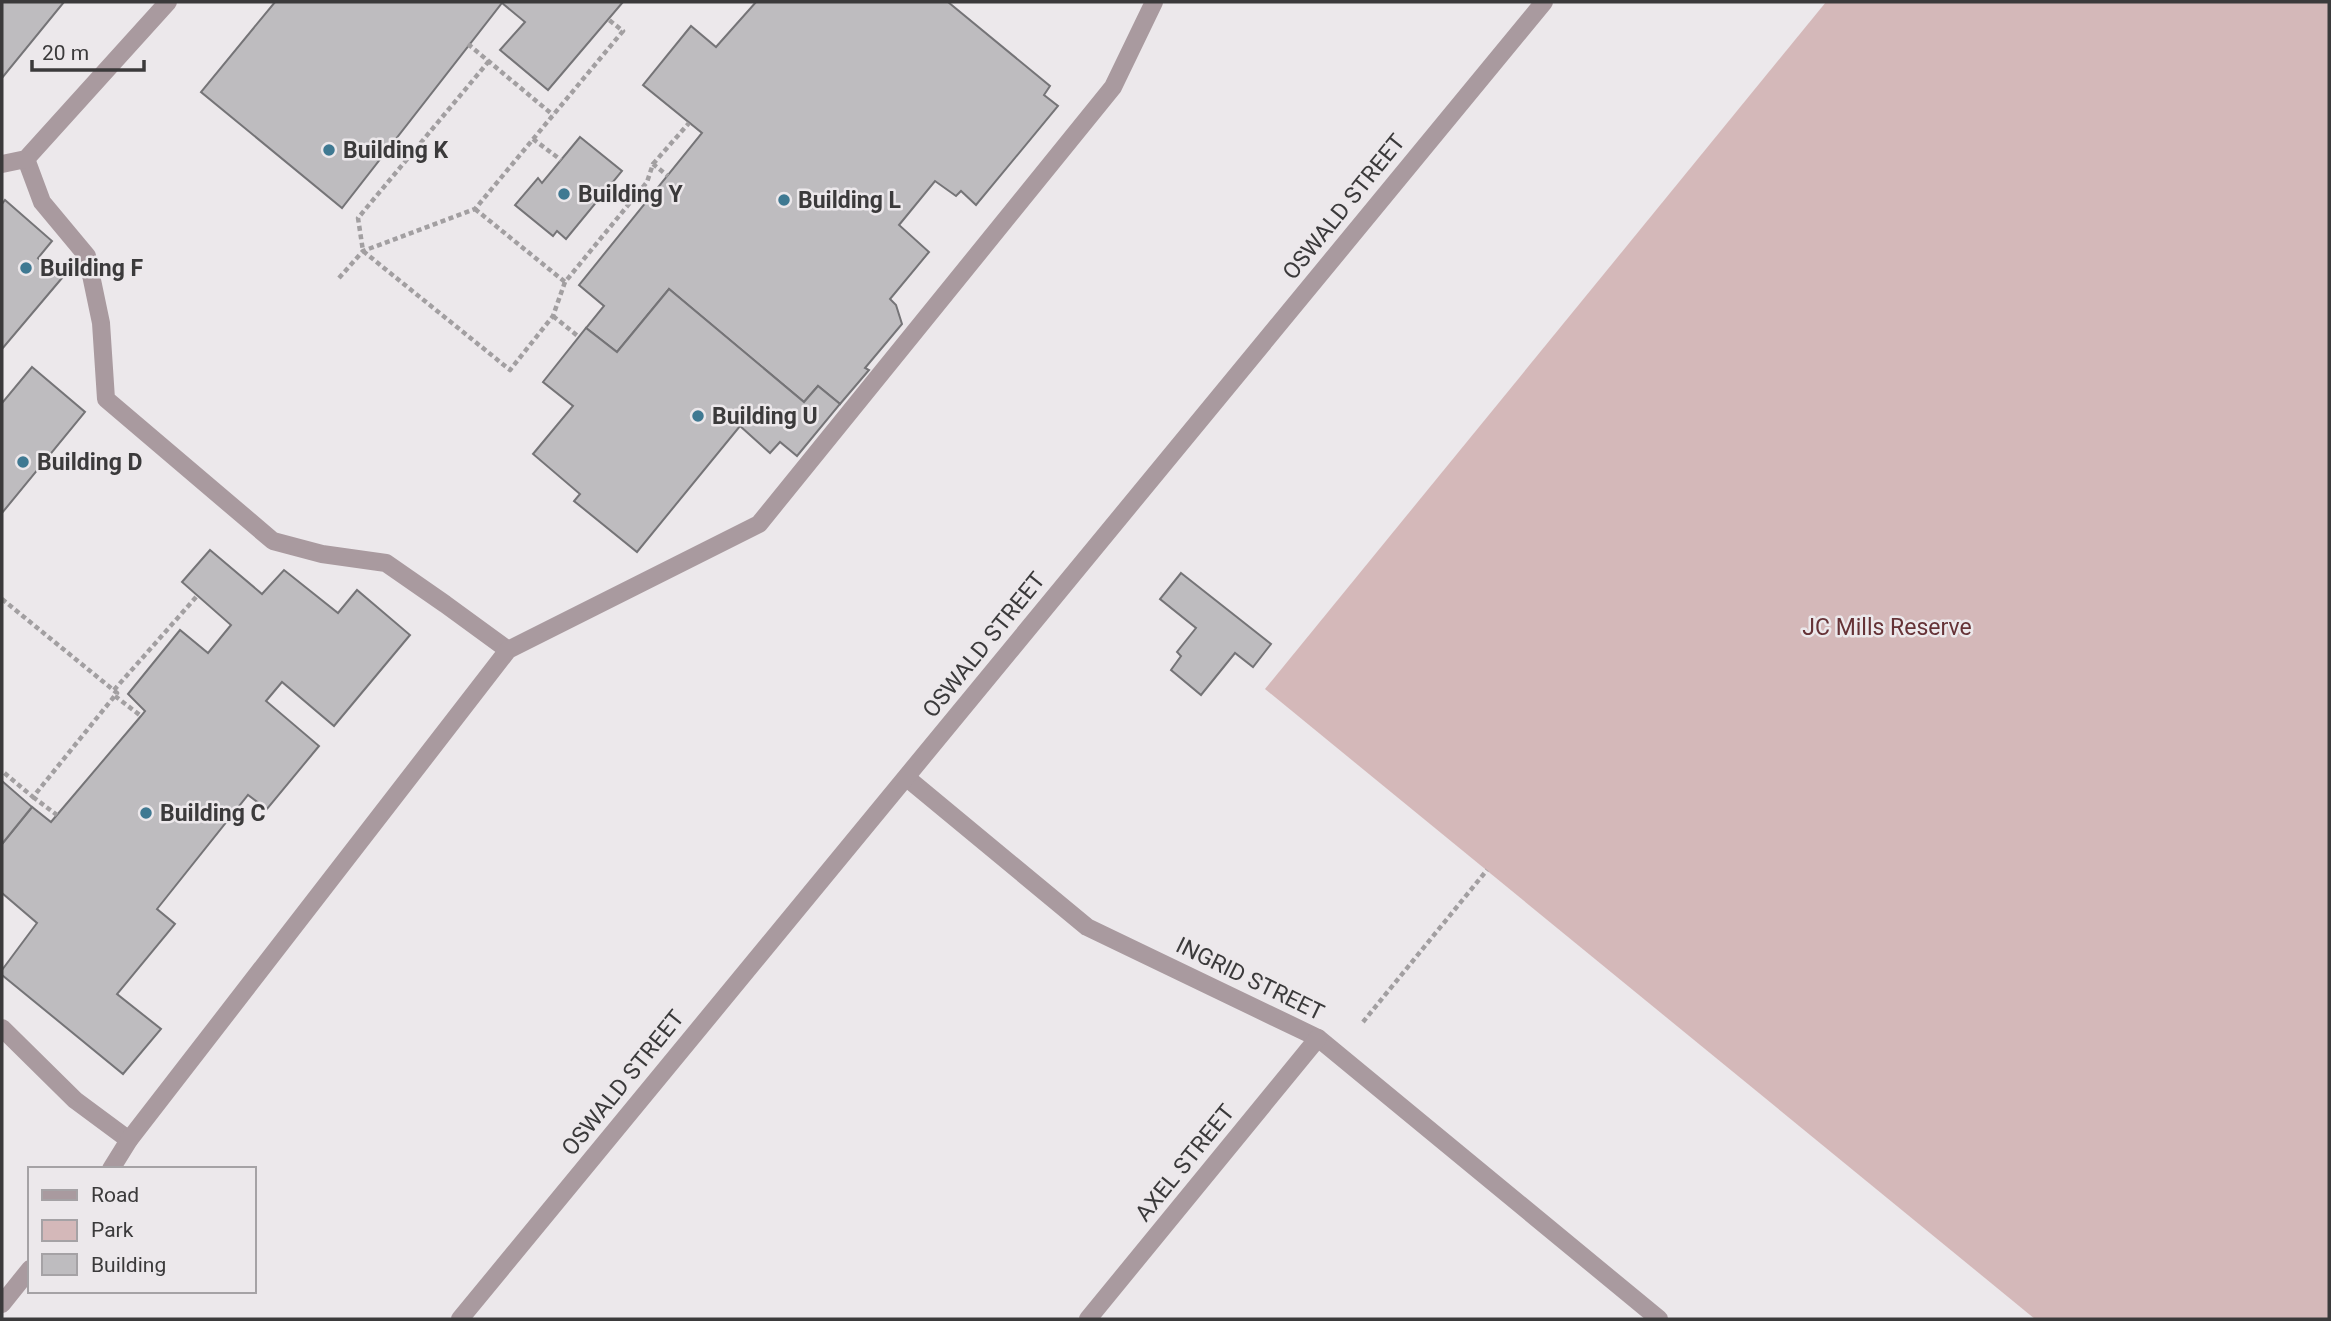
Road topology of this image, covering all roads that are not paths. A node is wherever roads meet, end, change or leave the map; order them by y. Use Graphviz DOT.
graph roads {
  1 [pos="168,2"];
  2 [pos="1154,2"];
  3 [pos="1544,2"];
  4 [pos="26,159"];
  5 [pos="2,163"];
  6 [pos="508,650"];
  7 [pos="907,778"];
  8 [pos="2,1028"];
  9 [pos="1318,1038"];
  10 [pos="129,1140"];
  11 [pos="111,1167"];
  12 [pos="28,1272"];
  13 [pos="2,1304"];
  14 [pos="460,1319"];
  15 [pos="1088,1319"];
  16 [pos="1659,1319"];
  1 -- 4 [label="street"];
  2 -- 6 [label="street"];
  3 -- 7 [label="street, OSWALD STREET"];
  4 -- 5 [label="street"];
  4 -- 6 [label="street"];
  6 -- 10 [label="street"];
  7 -- 9 [label="street, INGRID STREET"];
  7 -- 14 [label="street, OSWALD STREET"];
  8 -- 10 [label="street"];
  9 -- 15 [label="street, AXEL STREET"];
  9 -- 16 [label="street, INGRID STREET"];
  10 -- 11 [label="street"];
  12 -- 13 [label="street"];
}
